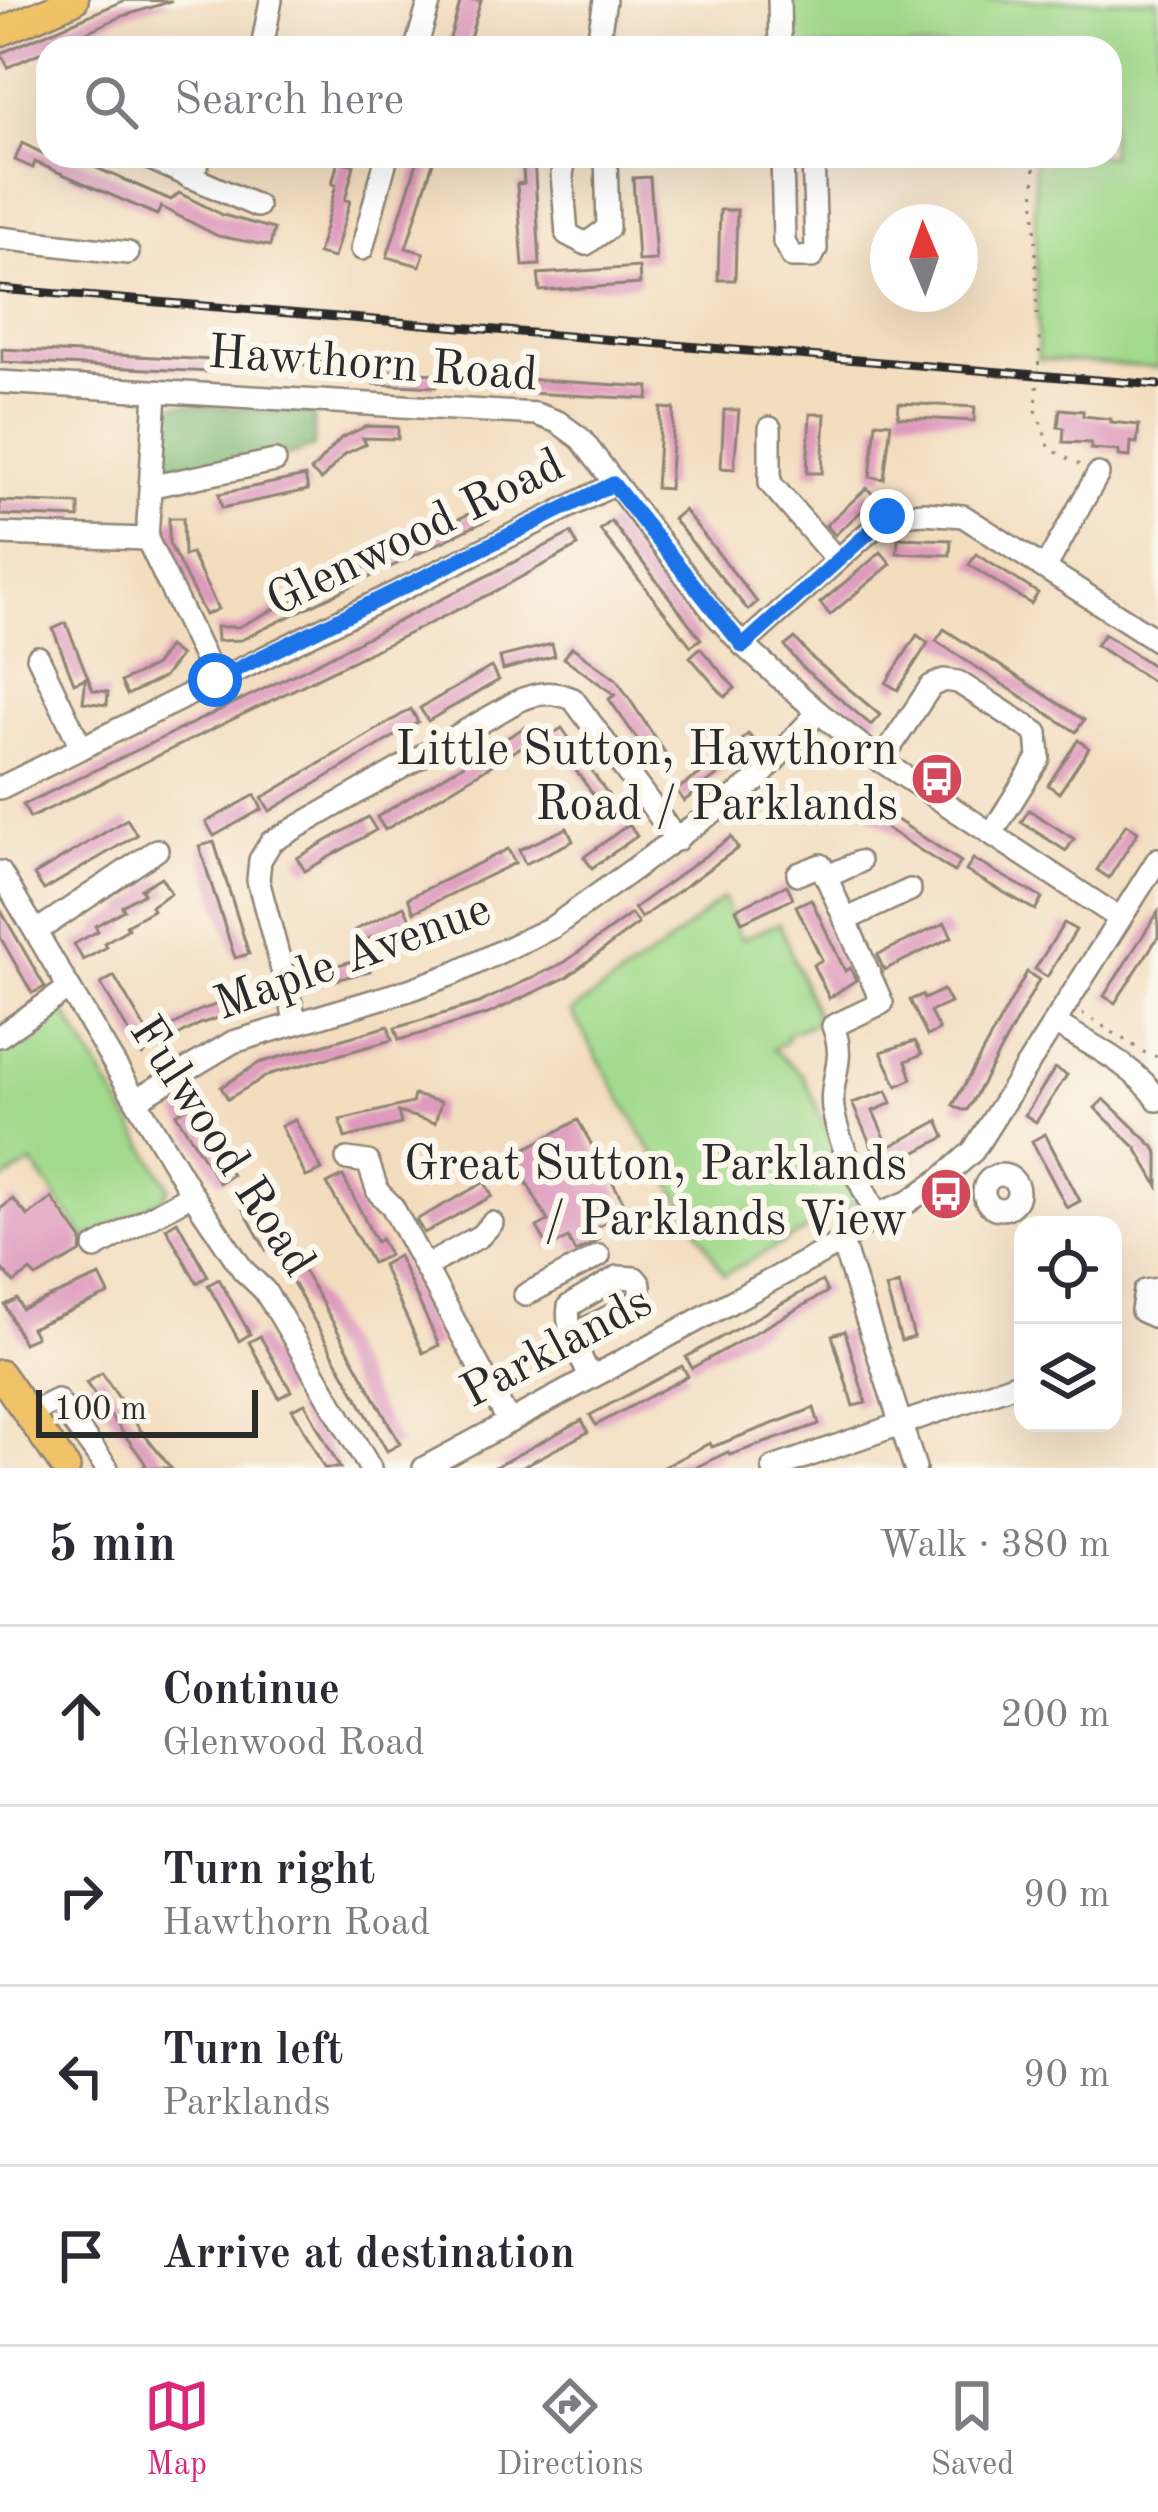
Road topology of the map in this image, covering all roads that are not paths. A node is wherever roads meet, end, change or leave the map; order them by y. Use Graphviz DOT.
graph roads {
  1 [pos="74,0"];
  2 [pos="271,0"];
  3 [pos="430,0"];
  4 [pos="605,0"];
  5 [pos="779,0"];
  6 [pos="0,32"];
  7 [pos="264,36"];
  8 [pos="420,36"];
  9 [pos="599,36"];
  10 [pos="780,36"];
  11 [pos="170,168"];
  12 [pos="195,168"];
  13 [pos="384,168"];
  14 [pos="563,168"];
  15 [pos="606,168"];
  16 [pos="782,168"];
  17 [pos="813,168"];
  18 [pos="189,177"];
  19 [pos="256,206"];
  20 [pos="0,238"];
  21 [pos="362,249"];
  22 [pos="128,253"];
  23 [pos="0,382"];
  24 [pos="156,392"];
  25 [pos="770,428"];
  26 [pos="275,461"];
  27 [pos="1098,474"];
  28 [pos="613,484"];
  29 [pos="153,486"];
  30 [pos="0,534"];
  31 [pos="147,539"];
  32 [pos="836,559"];
  33 [pos="1045,568"];
  34 [pos="1154,630"];
  35 [pos="743,646"];
  36 [pos="38,657"];
  37 [pos="215,680"];
  38 [pos="818,712"];
  39 [pos="81,747"];
  40 [pos="881,761"];
  41 [pos="0,788"];
  42 [pos="992,833"];
  43 [pos="677,840"];
  44 [pos="157,849"];
  45 [pos="1158,859"];
  46 [pos="859,862"];
  47 [pos="0,872"];
  48 [pos="798,874"];
  49 [pos="826,878"];
  50 [pos="910,890"];
  51 [pos="1119,918"];
  52 [pos="845,920"];
  53 [pos="37,931"];
  54 [pos="69,988"];
  55 [pos="1061,1013"];
  56 [pos="296,1022"];
  57 [pos="0,1036"];
  58 [pos="136,1100"];
  59 [pos="1158,1100"];
  60 [pos="974,1151"];
  61 [pos="366,1156"];
  62 [pos="993,1176"];
  63 [pos="192,1194"];
  64 [pos="876,1215"];
  65 [pos="491,1222"];
  66 [pos="842,1242"];
  67 [pos="95,1248"];
  68 [pos="599,1256"];
  69 [pos="425,1267"];
  70 [pos="550,1282"];
  71 [pos="1158,1289"];
  72 [pos="526,1295"];
  73 [pos="567,1318"];
  74 [pos="1158,1318"];
  75 [pos="578,1349"];
  76 [pos="0,1374"];
  77 [pos="590,1378"];
  78 [pos="1014,1385"];
  79 [pos="29,1414"];
  80 [pos="509,1422"];
  81 [pos="901,1424"];
  82 [pos="66,1468"];
  83 [pos="107,1468"];
  84 [pos="370,1468"];
  85 [pos="424,1468"];
  86 [pos="773,1468"];
  87 [pos="915,1468"];
  1 -- 6 [label="main road"];
  2 -- 7 [label="street"];
  3 -- 8 [label="street"];
  4 -- 9 [label="street"];
  5 -- 10 [label="street"];
  11 -- 18 [label="street"];
  12 -- 18 [label="street"];
  13 -- 21 [label="street"];
  14 -- 15 [label="street"];
  16 -- 17 [label="street"];
  18 -- 19 [label="street"];
  20 -- 22 [label="street"];
  23 -- 24 [label="street, Hawthorn Road"];
  24 -- 28 [label="street, Hawthorn Road"];
  24 -- 29 [label="street"];
  25 -- 32 [label="street"];
  26 -- 29 [label="street"];
  27 -- 33 [label="street"];
  28 -- 35 [label="street, Hawthorn Road"];
  28 -- 37 [label="street, Glenwood Road"];
  29 -- 31 [label="street"];
  30 -- 31 [label="street"];
  31 -- 37 [label="street"];
  32 -- 33 [label="street"];
  32 -- 35 [label="street"];
  33 -- 34 [label="street"];
  35 -- 38 [label="street, Hawthorn Road"];
  36 -- 39 [label="street"];
  37 -- 39 [label="street, Glenwood Road"];
  38 -- 40 [label="street, Hawthorn Road"];
  38 -- 43 [label="street, Maple Avenue"];
  39 -- 41 [label="street, Glenwood Road"];
  40 -- 42 [label="street, Hawthorn Road"];
  40 -- 42 [label="street"];
  42 -- 51 [label="street, Hawthorn Road"];
  43 -- 56 [label="street, Maple Avenue"];
  43 -- 56 [label="street"];
  44 -- 53 [label="street"];
  45 -- 51 [label="street, Parklands"];
  46 -- 49 [label="street"];
  47 -- 53 [label="street, Fulwood Road"];
  48 -- 49 [label="street"];
  49 -- 52 [label="street"];
  50 -- 52 [label="street"];
  51 -- 55 [label="street, Parklands"];
  52 -- 64 [label="street"];
  53 -- 54 [label="street, Fulwood Road"];
  54 -- 57 [label="street"];
  54 -- 58 [label="street, Fulwood Road"];
  55 -- 59 [label="street"];
  55 -- 60 [label="street, Parklands"];
  56 -- 58 [label="street, Maple Avenue"];
  58 -- 63 [label="street, Fulwood Road"];
  60 -- 62 [label="street"];
  60 -- 64 [label="street, Parklands"];
  61 -- 69 [label="street"];
  63 -- 67 [label="street"];
  63 -- 84 [label="street, Fulwood Road"];
  64 -- 66 [label="street, Parklands"];
  65 -- 69 [label="street"];
  66 -- 77 [label="street, Parklands"];
  66 -- 81 [label="street"];
  68 -- 70 [label="street"];
  69 -- 80 [label="street"];
  70 -- 72 [label="street"];
  70 -- 73 [label="street"];
  71 -- 74 [label="street"];
  73 -- 75 [label="street"];
  73 -- 75 [label="street"];
  75 -- 77 [label="street"];
  76 -- 79 [label="main road"];
  77 -- 80 [label="street, Parklands"];
  78 -- 81 [label="street"];
  79 -- 82 [label="main road"];
  79 -- 83 [label="street"];
  80 -- 85 [label="street, Parklands"];
  81 -- 86 [label="street"];
  81 -- 87 [label="street"];
}
